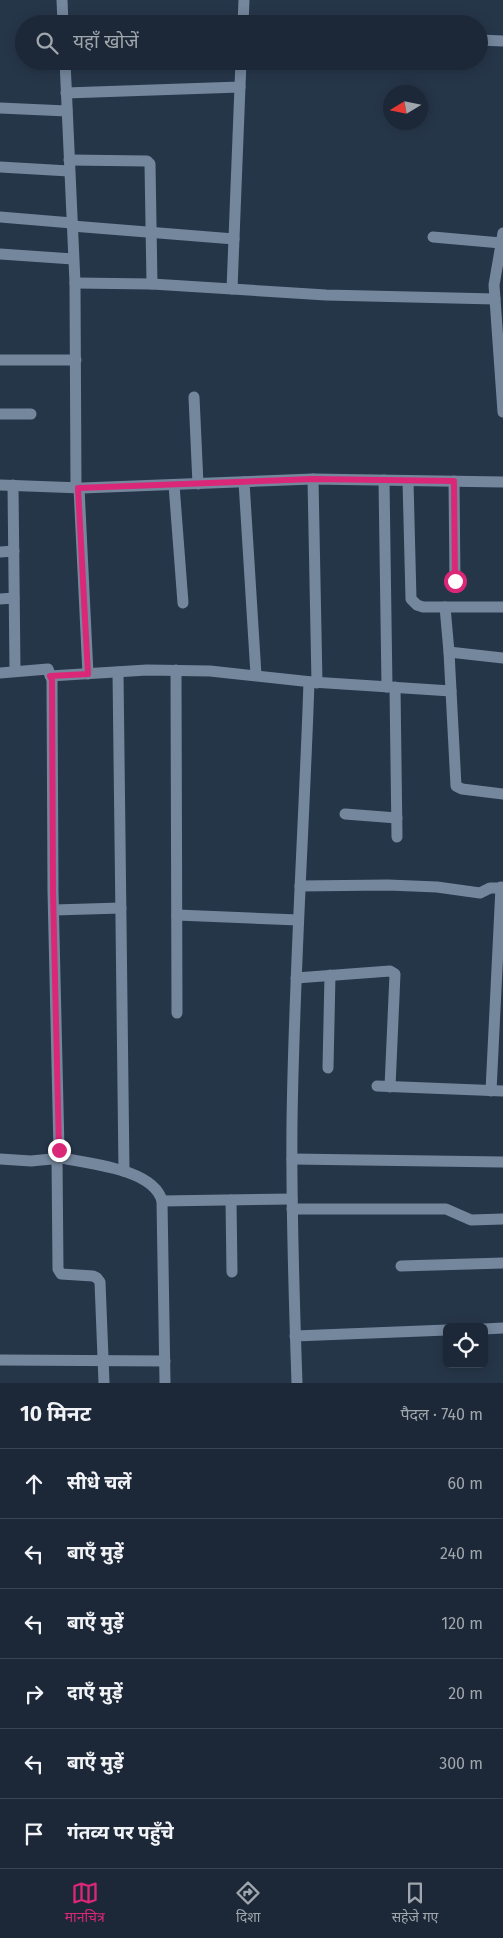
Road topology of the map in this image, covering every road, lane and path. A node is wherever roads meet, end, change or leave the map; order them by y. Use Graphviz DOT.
graph roads {
  1 [pos="62,0"];
  2 [pos="244,0"];
  3 [pos="63,15"];
  4 [pos="243,15"];
  5 [pos="488,40"];
  6 [pos="503,41"];
  7 [pos="65,70"];
  8 [pos="241,70"];
  9 [pos="240,87"];
  10 [pos="66,93"];
  11 [pos="0,108"];
  12 [pos="67,111"];
  13 [pos="69,166"];
  14 [pos="0,167"];
  15 [pos="0,217"];
  16 [pos="72,225"];
  17 [pos="152,231"];
  18 [pos="433,237"];
  19 [pos="234,238"];
  20 [pos="502,238"];
  21 [pos="0,254"];
  22 [pos="73,259"];
  23 [pos="75,284"];
  24 [pos="152,284"];
  25 [pos="232,289"];
  26 [pos="495,299"];
  27 [pos="0,360"];
  28 [pos="76,360"];
  29 [pos="194,397"];
  30 [pos="503,412"];
  31 [pos="0,414"];
  32 [pos="31,414"];
  33 [pos="313,479"];
  34 [pos="384,480"];
  35 [pos="408,481"];
  36 [pos="454,481"];
  37 [pos="244,482"];
  38 [pos="503,482"];
  39 [pos="198,484"];
  40 [pos="0,485"];
  41 [pos="13,485"];
  42 [pos="174,485"];
  43 [pos="77,488"];
  44 [pos="14,551"];
  45 [pos="0,552"];
  46 [pos="455,581"];
  47 [pos="14,598"];
  48 [pos="0,599"];
  49 [pos="183,603"];
  50 [pos="445,607"];
  51 [pos="503,607"];
  52 [pos="450,652"];
  53 [pos="503,658"];
  54 [pos="15,670"];
  55 [pos="176,670"];
  56 [pos="118,672"];
  57 [pos="0,673"];
  58 [pos="88,674"];
  59 [pos="256,675"];
  60 [pos="50,676"];
  61 [pos="313,682"];
  62 [pos="391,687"];
  63 [pos="451,691"];
  64 [pos="503,794"];
  65 [pos="345,814"];
  66 [pos="397,818"];
  67 [pos="397,837"];
  68 [pos="300,886"];
  69 [pos="502,888"];
  70 [pos="121,908"];
  71 [pos="54,910"];
  72 [pos="177,916"];
  73 [pos="298,920"];
  74 [pos="330,975"];
  75 [pos="296,978"];
  76 [pos="499,993"];
  77 [pos="177,1013"];
  78 [pos="328,1068"];
  79 [pos="377,1086"];
  80 [pos="390,1087"];
  81 [pos="491,1091"];
  82 [pos="503,1091"];
  83 [pos="59,1158"];
  84 [pos="0,1159"];
  85 [pos="292,1159"];
  86 [pos="503,1162"];
  87 [pos="124,1171"];
  88 [pos="231,1200"];
  89 [pos="162,1201"];
  90 [pos="292,1204"];
  91 [pos="503,1219"];
  92 [pos="503,1263"];
  93 [pos="401,1266"];
  94 [pos="232,1272"];
  95 [pos="488,1328"];
  96 [pos="503,1328"];
  97 [pos="443,1330"];
  98 [pos="295,1336"];
  99 [pos="0,1360"];
  100 [pos="165,1361"];
  101 [pos="104,1362"];
  102 [pos="104,1383"];
  103 [pos="165,1383"];
  104 [pos="297,1383"];
  1 -- 3 [label="street"];
  2 -- 4 [label="street"];
  5 -- 6 [label="street"];
  7 -- 10 [label="street"];
  8 -- 9 [label="street"];
  9 -- 10 [label="street"];
  9 -- 19 [label="street"];
  10 -- 12 [label="street"];
  11 -- 12 [label="street"];
  12 -- 13 [label="street"];
  13 -- 14 [label="street"];
  13 -- 16 [label="street"];
  13 -- 17 [label="street"];
  15 -- 16 [label="street"];
  16 -- 17 [label="street"];
  16 -- 22 [label="street"];
  17 -- 19 [label="street"];
  17 -- 24 [label="street"];
  18 -- 20 [label="street"];
  19 -- 25 [label="street"];
  20 -- 26 [label="street"];
  21 -- 22 [label="street"];
  22 -- 23 [label="street"];
  23 -- 24 [label="street"];
  23 -- 28 [label="street"];
  24 -- 25 [label="street"];
  25 -- 26 [label="street"];
  26 -- 30 [label="street"];
  27 -- 28 [label="street"];
  28 -- 43 [label="street"];
  29 -- 39 [label="street"];
  31 -- 32 [label="street"];
  33 -- 34 [label="street"];
  33 -- 37 [label="street"];
  33 -- 61 [label="street"];
  34 -- 35 [label="street"];
  34 -- 62 [label="street"];
  35 -- 36 [label="street"];
  35 -- 50 [label="street"];
  36 -- 38 [label="street"];
  36 -- 46 [label="street"];
  37 -- 39 [label="street"];
  37 -- 59 [label="street"];
  39 -- 42 [label="street"];
  40 -- 41 [label="street"];
  41 -- 43 [label="street"];
  41 -- 44 [label="street"];
  42 -- 43 [label="street"];
  42 -- 49 [label="street"];
  43 -- 58 [label="street"];
  44 -- 45 [label="street"];
  44 -- 47 [label="street"];
  47 -- 48 [label="street"];
  47 -- 54 [label="street"];
  50 -- 51 [label="street"];
  50 -- 52 [label="street"];
  52 -- 53 [label="street"];
  52 -- 63 [label="street"];
  54 -- 57 [label="street"];
  54 -- 60 [label="street"];
  55 -- 56 [label="street"];
  55 -- 59 [label="street"];
  55 -- 72 [label="street"];
  56 -- 58 [label="street"];
  56 -- 70 [label="street"];
  58 -- 60 [label="street"];
  59 -- 61 [label="street"];
  60 -- 71 [label="street"];
  61 -- 62 [label="street"];
  61 -- 68 [label="street"];
  62 -- 63 [label="street"];
  62 -- 66 [label="street"];
  63 -- 64 [label="street"];
  65 -- 66 [label="street"];
  66 -- 67 [label="street"];
  68 -- 69 [label="street"];
  68 -- 73 [label="street"];
  69 -- 76 [label="street"];
  70 -- 71 [label="street"];
  70 -- 87 [label="street"];
  71 -- 83 [label="street"];
  72 -- 73 [label="street"];
  72 -- 77 [label="street"];
  73 -- 75 [label="street"];
  74 -- 75 [label="street"];
  74 -- 78 [label="street"];
  74 -- 80 [label="street"];
  75 -- 85 [label="street"];
  76 -- 81 [label="street"];
  79 -- 80 [label="street"];
  80 -- 81 [label="street"];
  81 -- 82 [label="street"];
  83 -- 84 [label="street"];
  83 -- 87 [label="street"];
  83 -- 101 [label="street"];
  85 -- 86 [label="street"];
  85 -- 90 [label="street"];
  87 -- 89 [label="street"];
  88 -- 89 [label="street"];
  88 -- 90 [label="street"];
  88 -- 94 [label="street"];
  89 -- 100 [label="street"];
  90 -- 91 [label="street"];
  90 -- 98 [label="street"];
  92 -- 93 [label="street"];
  95 -- 96 [label="street"];
  97 -- 98 [label="street"];
  98 -- 104 [label="street"];
  99 -- 101 [label="street"];
  100 -- 101 [label="street"];
  100 -- 103 [label="street"];
  101 -- 102 [label="street"];
}
